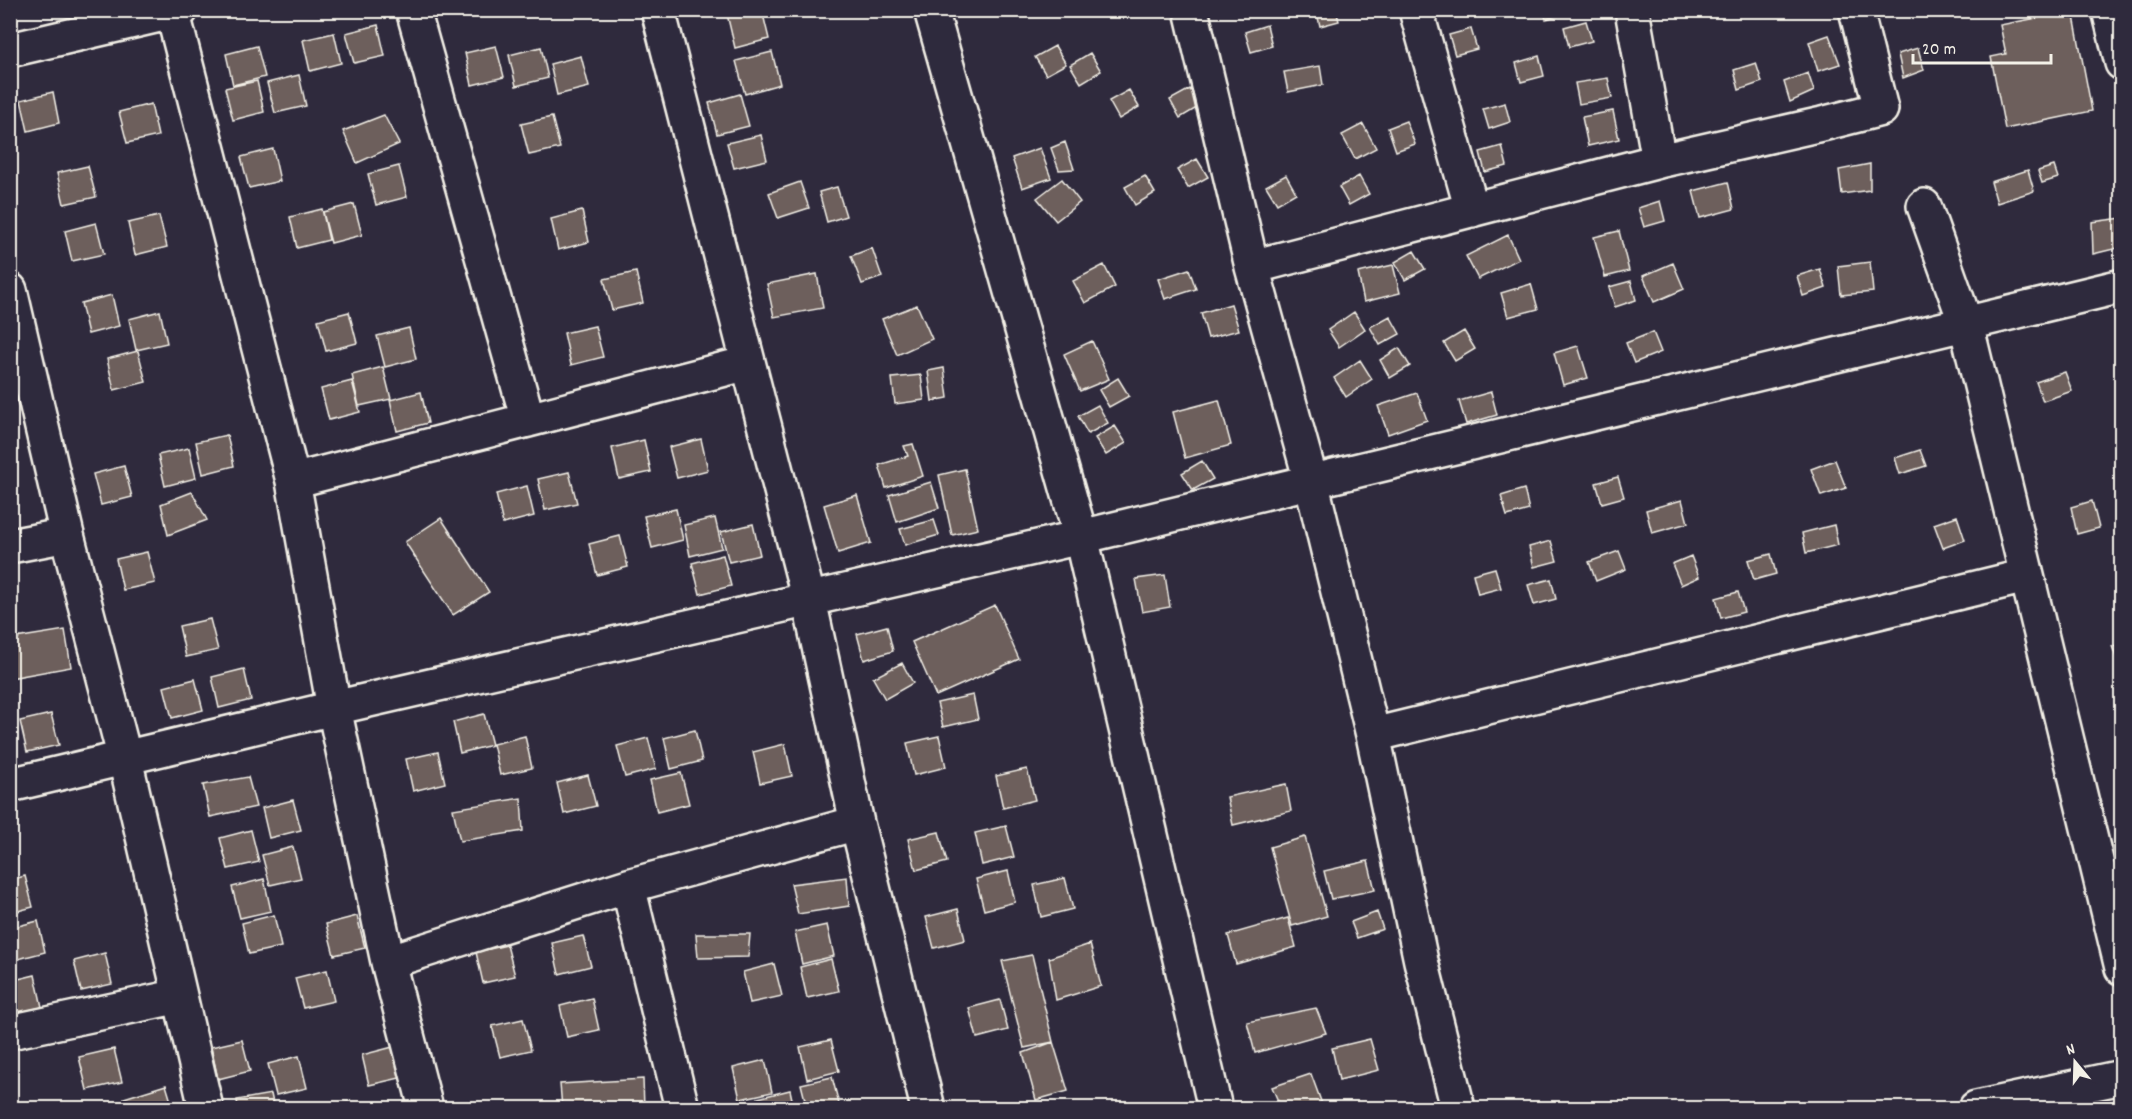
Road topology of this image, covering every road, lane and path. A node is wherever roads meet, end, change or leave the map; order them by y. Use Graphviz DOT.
graph roads {
  1 [pos="413,10"];
  2 [pos="658,10"];
  3 [pos="932,10"];
  4 [pos="1191,10"];
  5 [pos="1416,10"];
  6 [pos="1632,10"];
  7 [pos="1856,10"];
  8 [pos="2109,10"];
  9 [pos="176,11"];
  10 [pos="10,50"];
  11 [pos="2121,55"];
  12 [pos="1659,161"];
  13 [pos="1924,206"];
  14 [pos="1472,210"];
  15 [pos="1252,267"];
  16 [pos="2121,286"];
  17 [pos="10,290"];
  18 [pos="1966,324"];
  19 [pos="748,363"];
  20 [pos="528,420"];
  21 [pos="293,481"];
  22 [pos="1311,481"];
  23 [pos="67,535"];
  24 [pos="1081,537"];
  25 [pos="10,546"];
  26 [pos="2026,576"];
  27 [pos="809,600"];
  28 [pos="334,708"];
  29 [pos="1373,735"];
  30 [pos="125,759"];
  31 [pos="10,785"];
  32 [pos="857,823"];
  33 [pos="628,886"];
  34 [pos="388,962"];
  35 [pos="2121,968"];
  36 [pos="180,996"];
  37 [pos="10,1032"];
  38 [pos="2121,1077"];
  39 [pos="206,1108"];
  40 [pos="426,1108"];
  41 [pos="682,1108"];
  42 [pos="928,1108"];
  43 [pos="1215,1108"];
  44 [pos="1458,1108"];
  45 [pos="1977,1108"];
  1 -- 20 [label="street"];
  2 -- 19 [label="street"];
  3 -- 24 [label="street"];
  4 -- 15 [label="street"];
  5 -- 14 [label="street"];
  6 -- 12 [label="street"];
  7 -- 12 [label="street"];
  8 -- 11 [label="street"];
  9 -- 10 [label="street"];
  9 -- 21 [label="street"];
  12 -- 14 [label="street"];
  13 -- 18 [label="street"];
  14 -- 15 [label="street"];
  15 -- 22 [label="street"];
  16 -- 18 [label="street"];
  17 -- 23 [label="street"];
  18 -- 22 [label="street"];
  18 -- 26 [label="street"];
  19 -- 20 [label="street"];
  19 -- 27 [label="street"];
  20 -- 21 [label="street"];
  21 -- 28 [label="street"];
  22 -- 24 [label="street"];
  22 -- 29 [label="street"];
  23 -- 25 [label="street"];
  23 -- 30 [label="street"];
  24 -- 27 [label="street"];
  24 -- 43 [label="street"];
  26 -- 29 [label="street"];
  26 -- 35 [label="street"];
  27 -- 28 [label="street"];
  27 -- 32 [label="street"];
  28 -- 30 [label="street"];
  28 -- 34 [label="street"];
  29 -- 44 [label="street"];
  30 -- 31 [label="street"];
  30 -- 36 [label="street"];
  32 -- 33 [label="street"];
  32 -- 42 [label="street"];
  33 -- 34 [label="street"];
  33 -- 41 [label="street"];
  34 -- 40 [label="street"];
  36 -- 37 [label="street"];
  36 -- 39 [label="street"];
  38 -- 45 [label="street"];
}
